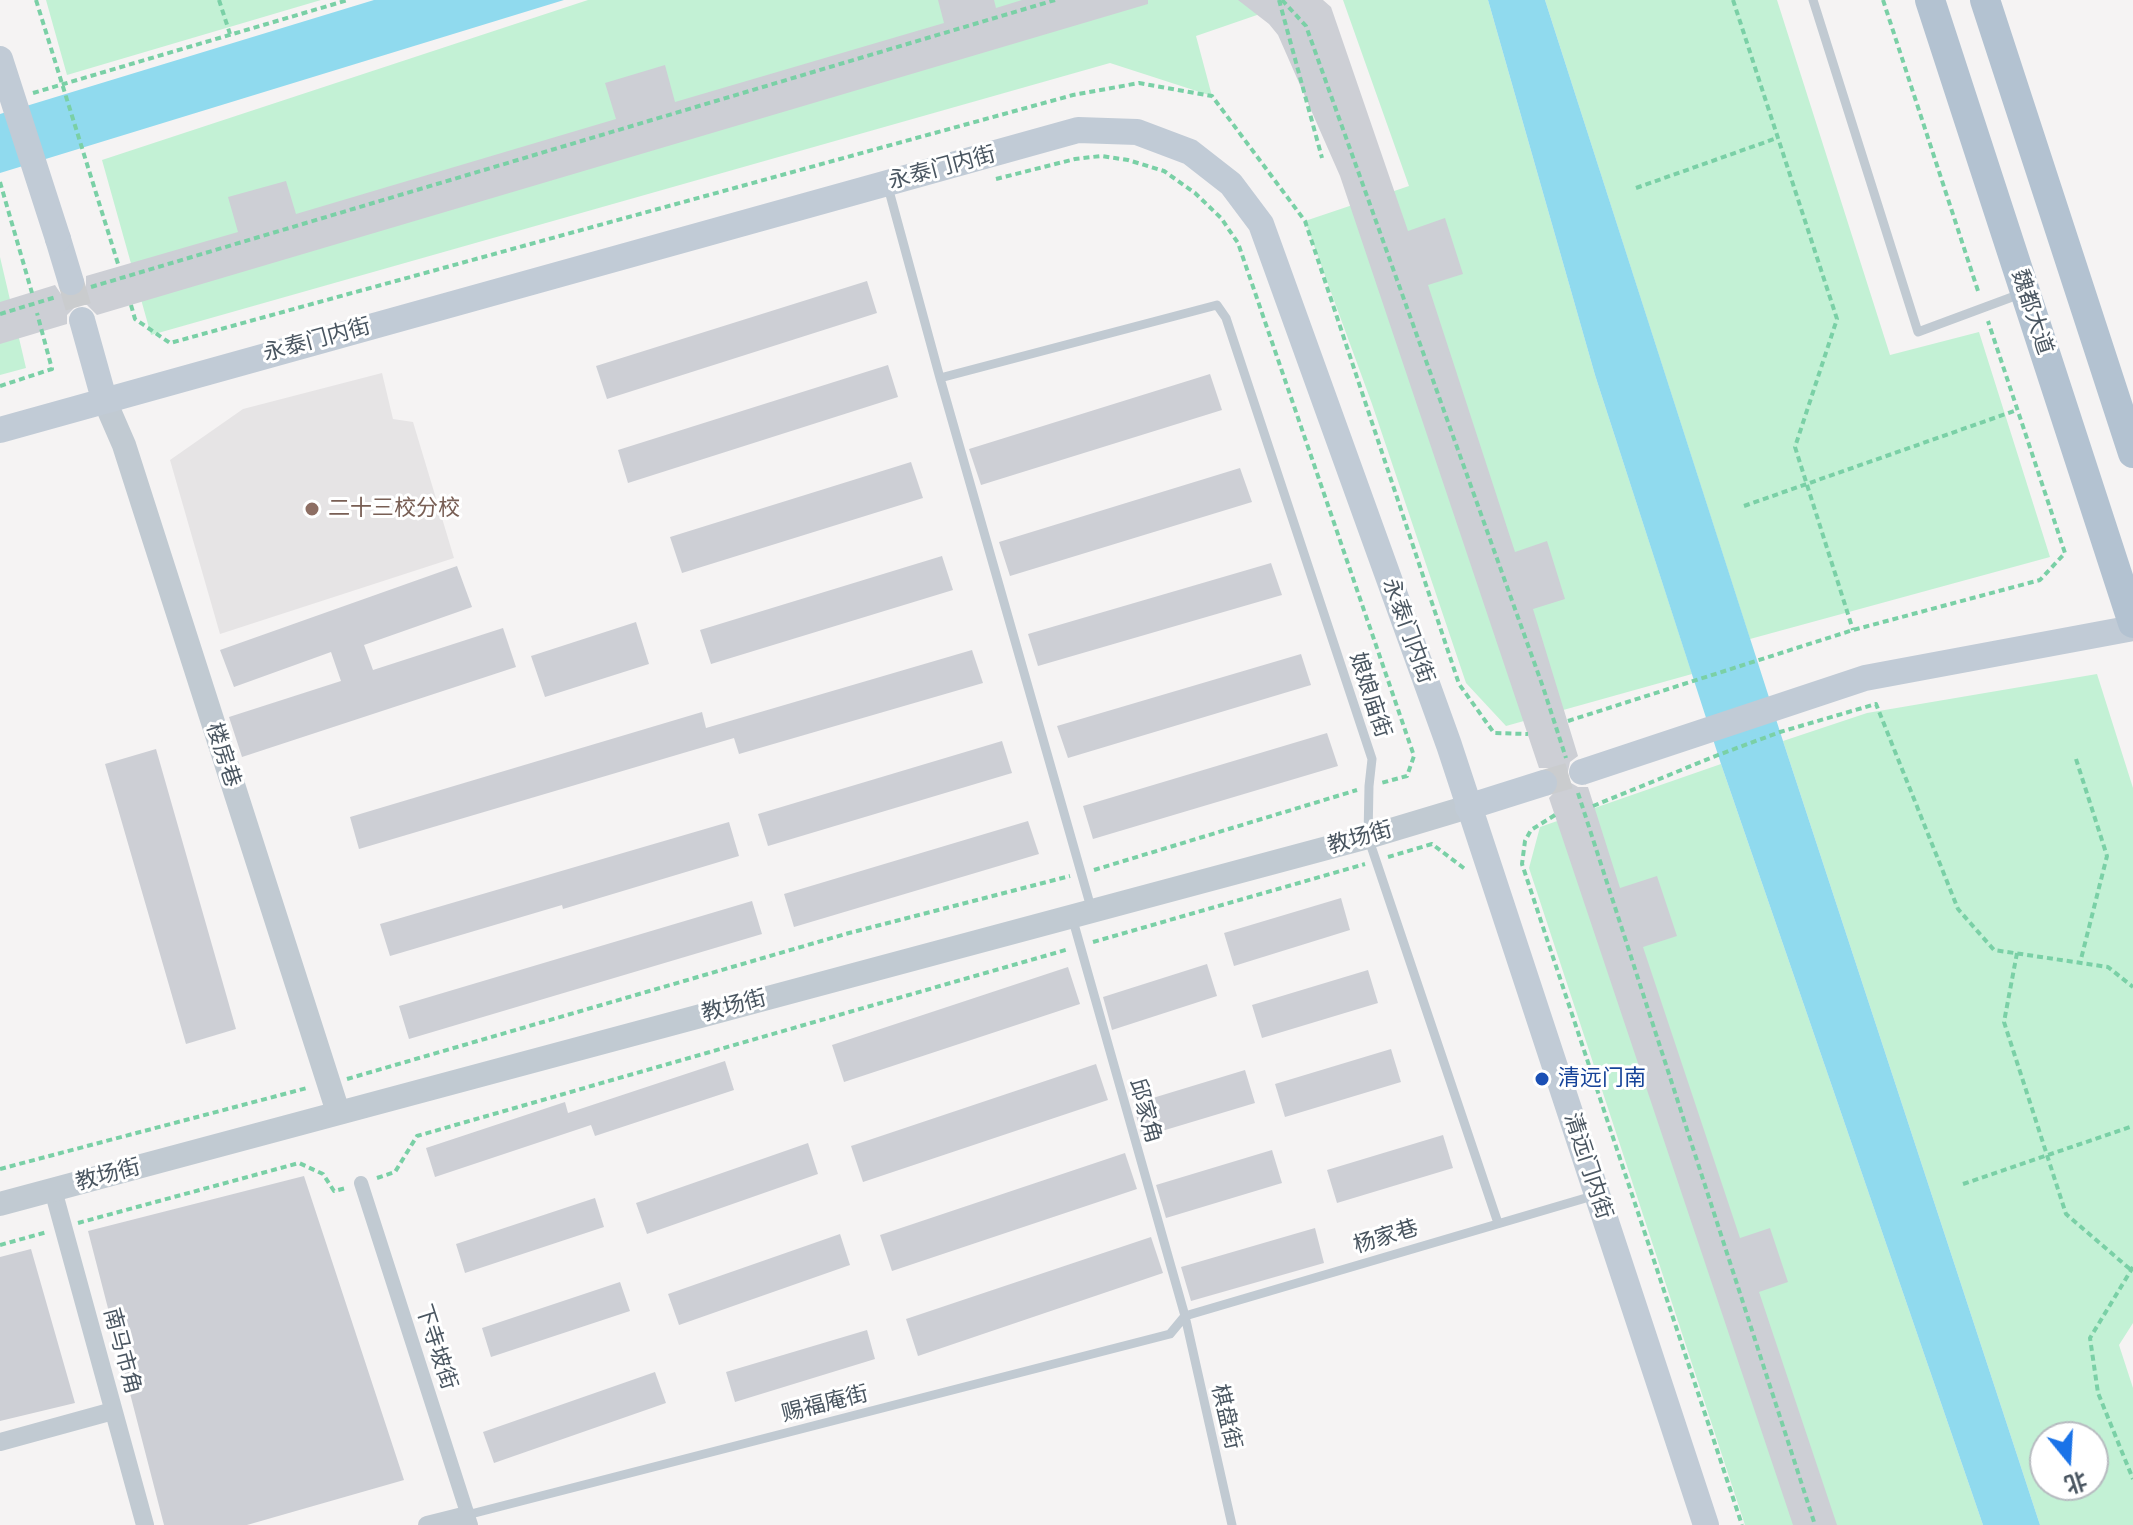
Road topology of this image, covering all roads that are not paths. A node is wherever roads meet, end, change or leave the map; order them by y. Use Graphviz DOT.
graph roads {
  1 [pos="1813,0"];
  2 [pos="1930,0"];
  3 [pos="1985,0"];
  4 [pos="0,59"];
  5 [pos="887,183"];
  6 [pos="74,288"];
  7 [pos="2025,292"];
  8 [pos="82,320"];
  9 [pos="940,378"];
  10 [pos="104,399"];
  11 [pos="0,430"];
  12 [pos="2133,453"];
  13 [pos="2133,626"];
  14 [pos="1575,775"];
  15 [pos="1544,783"];
  16 [pos="1468,807"];
  17 [pos="1372,849"];
  18 [pos="1082,914"];
  19 [pos="338,1112"];
  20 [pos="361,1183"];
  21 [pos="53,1190"];
  22 [pos="1597,1195"];
  23 [pos="0,1204"];
  24 [pos="1498,1223"];
  25 [pos="1185,1316"];
  26 [pos="113,1411"];
  27 [pos="0,1442"];
  28 [pos="469,1520"];
  29 [pos="145,1525"];
  30 [pos="427,1525"];
  31 [pos="1232,1525"];
  32 [pos="1706,1525"];
  1 -- 7 [label="lane"];
  2 -- 7 [label="main road, 魏都大道"];
  3 -- 12 [label="main road"];
  4 -- 6 [label="main road, bridge"];
  5 -- 9 [label="lane, 邱家角"];
  5 -- 10 [label="main road, 永泰门内街"];
  5 -- 16 [label="main road, 永泰门内街"];
  7 -- 13 [label="main road, 魏都大道"];
  8 -- 10 [label="main road"];
  9 -- 17 [label="lane, 娘娘庙街"];
  9 -- 18 [label="lane, 邱家角"];
  10 -- 11 [label="main road, 永泰门内街"];
  10 -- 19 [label="street, 楼房巷"];
  13 -- 14 [label="main road"];
  15 -- 16 [label="main road"];
  16 -- 17 [label="street, 教场街"];
  16 -- 22 [label="main road, 清远门内街"];
  17 -- 18 [label="street, 教场街"];
  17 -- 24 [label="lane, 娘娘庙街"];
  18 -- 19 [label="street, 教场街"];
  18 -- 25 [label="lane, 邱家角"];
  19 -- 21 [label="street, 教场街"];
  20 -- 28 [label="street, 下寺坡街"];
  21 -- 23 [label="street, 教场街"];
  21 -- 26 [label="street, 南马市角"];
  22 -- 24 [label="lane, 杨家巷"];
  22 -- 32 [label="main road, 清远门内街"];
  24 -- 25 [label="lane, 杨家巷"];
  25 -- 28 [label="lane, 赐福庵街"];
  25 -- 31 [label="lane, 棋盘街"];
  26 -- 27 [label="street"];
  26 -- 29 [label="street, 南马市角"];
  28 -- 30 [label="street"];
}
